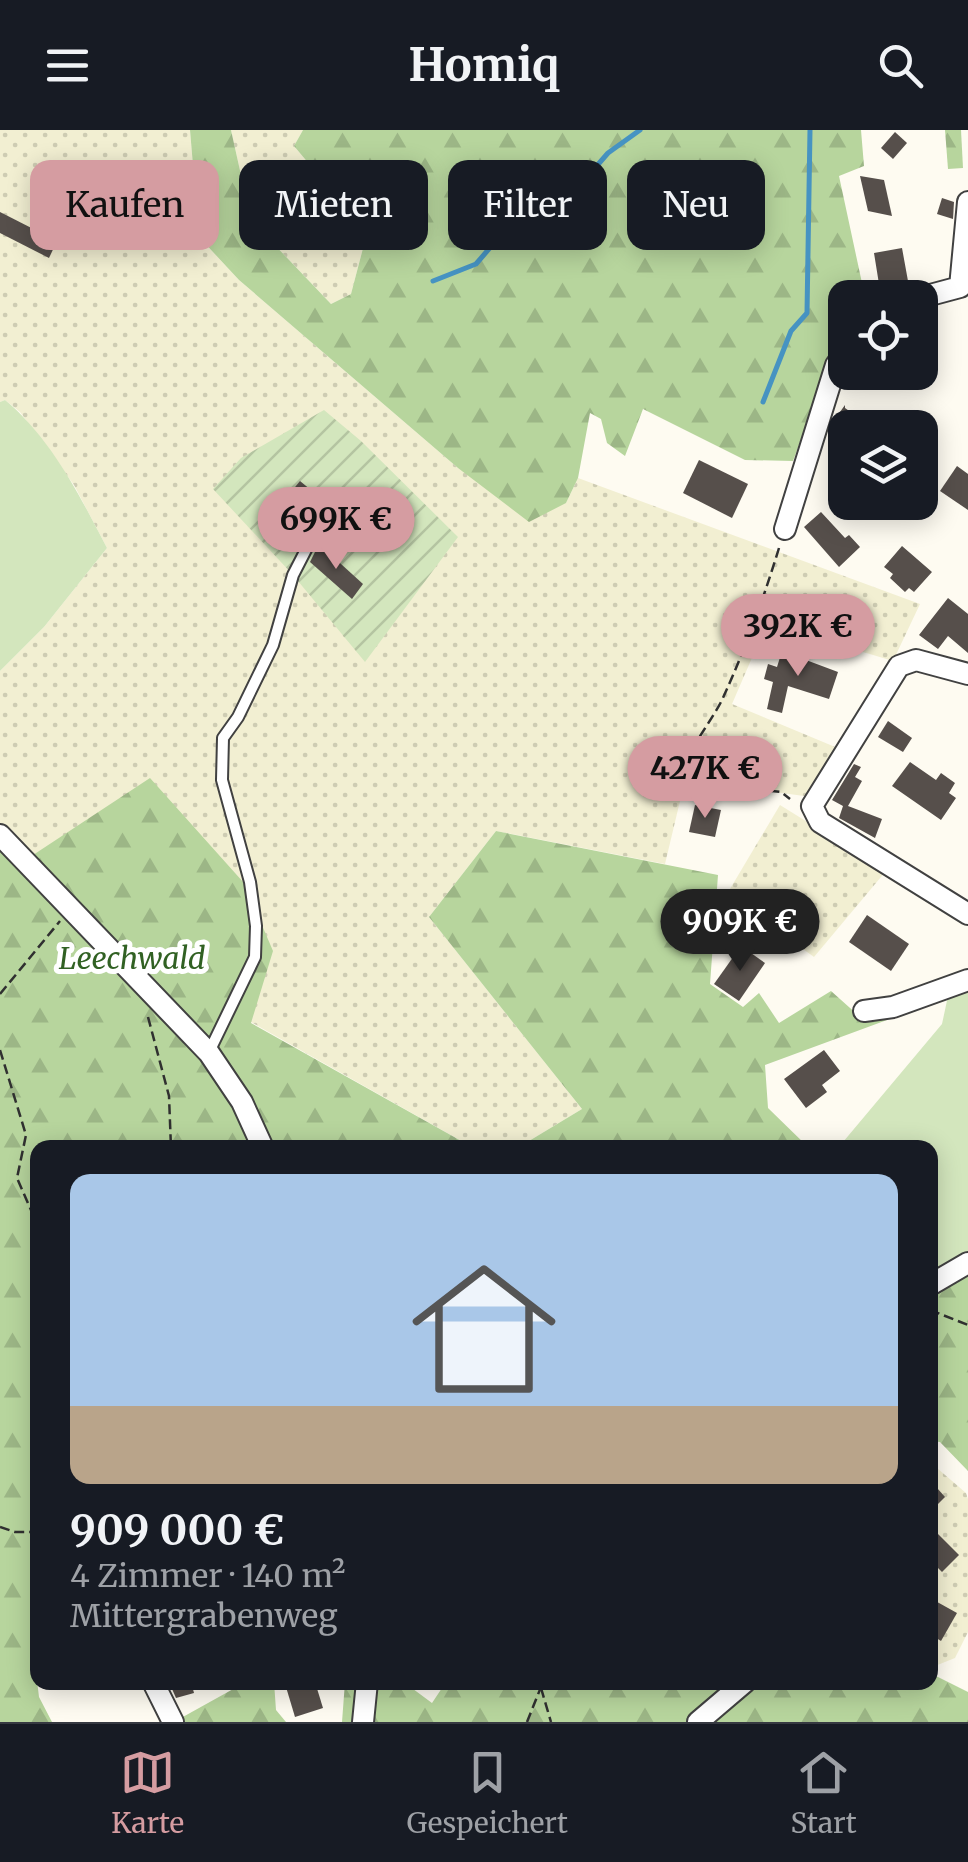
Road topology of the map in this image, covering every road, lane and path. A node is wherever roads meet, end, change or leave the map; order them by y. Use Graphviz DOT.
graph roads {
  1 [pos="968,202"];
  2 [pos="938,293"];
  3 [pos="828,390"];
  4 [pos="785,530"];
  5 [pos="312,538"];
  6 [pos="968,674"];
  7 [pos="790,799"];
  8 [pos="0,835"];
  9 [pos="71,909"];
  10 [pos="968,914"];
  11 [pos="968,980"];
  12 [pos="0,994"];
  13 [pos="146,1007"];
  14 [pos="864,1011"];
  15 [pos="0,1050"];
  16 [pos="209,1053"];
  17 [pos="171,1140"];
  18 [pos="259,1140"];
  19 [pos="30,1208"];
  20 [pos="968,1264"];
  21 [pos="938,1281"];
  22 [pos="938,1313"];
  23 [pos="968,1325"];
  24 [pos="0,1527"];
  25 [pos="30,1532"];
  26 [pos="157,1690"];
  27 [pos="366,1690"];
  28 [pos="540,1690"];
  29 [pos="543,1690"];
  30 [pos="736,1690"];
  31 [pos="174,1722"];
  32 [pos="364,1722"];
  33 [pos="527,1722"];
  34 [pos="551,1722"];
  35 [pos="698,1722"];
  1 -- 2 [label="street"];
  3 -- 4 [label="street"];
  4 -- 7 [label="path"];
  5 -- 16 [label="lane"];
  6 -- 10 [label="street"];
  8 -- 9 [label="street"];
  9 -- 12 [label="path"];
  9 -- 16 [label="street"];
  11 -- 14 [label="street"];
  13 -- 17 [label="path"];
  15 -- 19 [label="path"];
  16 -- 18 [label="street"];
  20 -- 21 [label="street"];
  22 -- 23 [label="path"];
  24 -- 25 [label="path"];
  26 -- 31 [label="street"];
  27 -- 32 [label="street"];
  28 -- 33 [label="path"];
  29 -- 34 [label="path"];
  30 -- 35 [label="street"];
}
